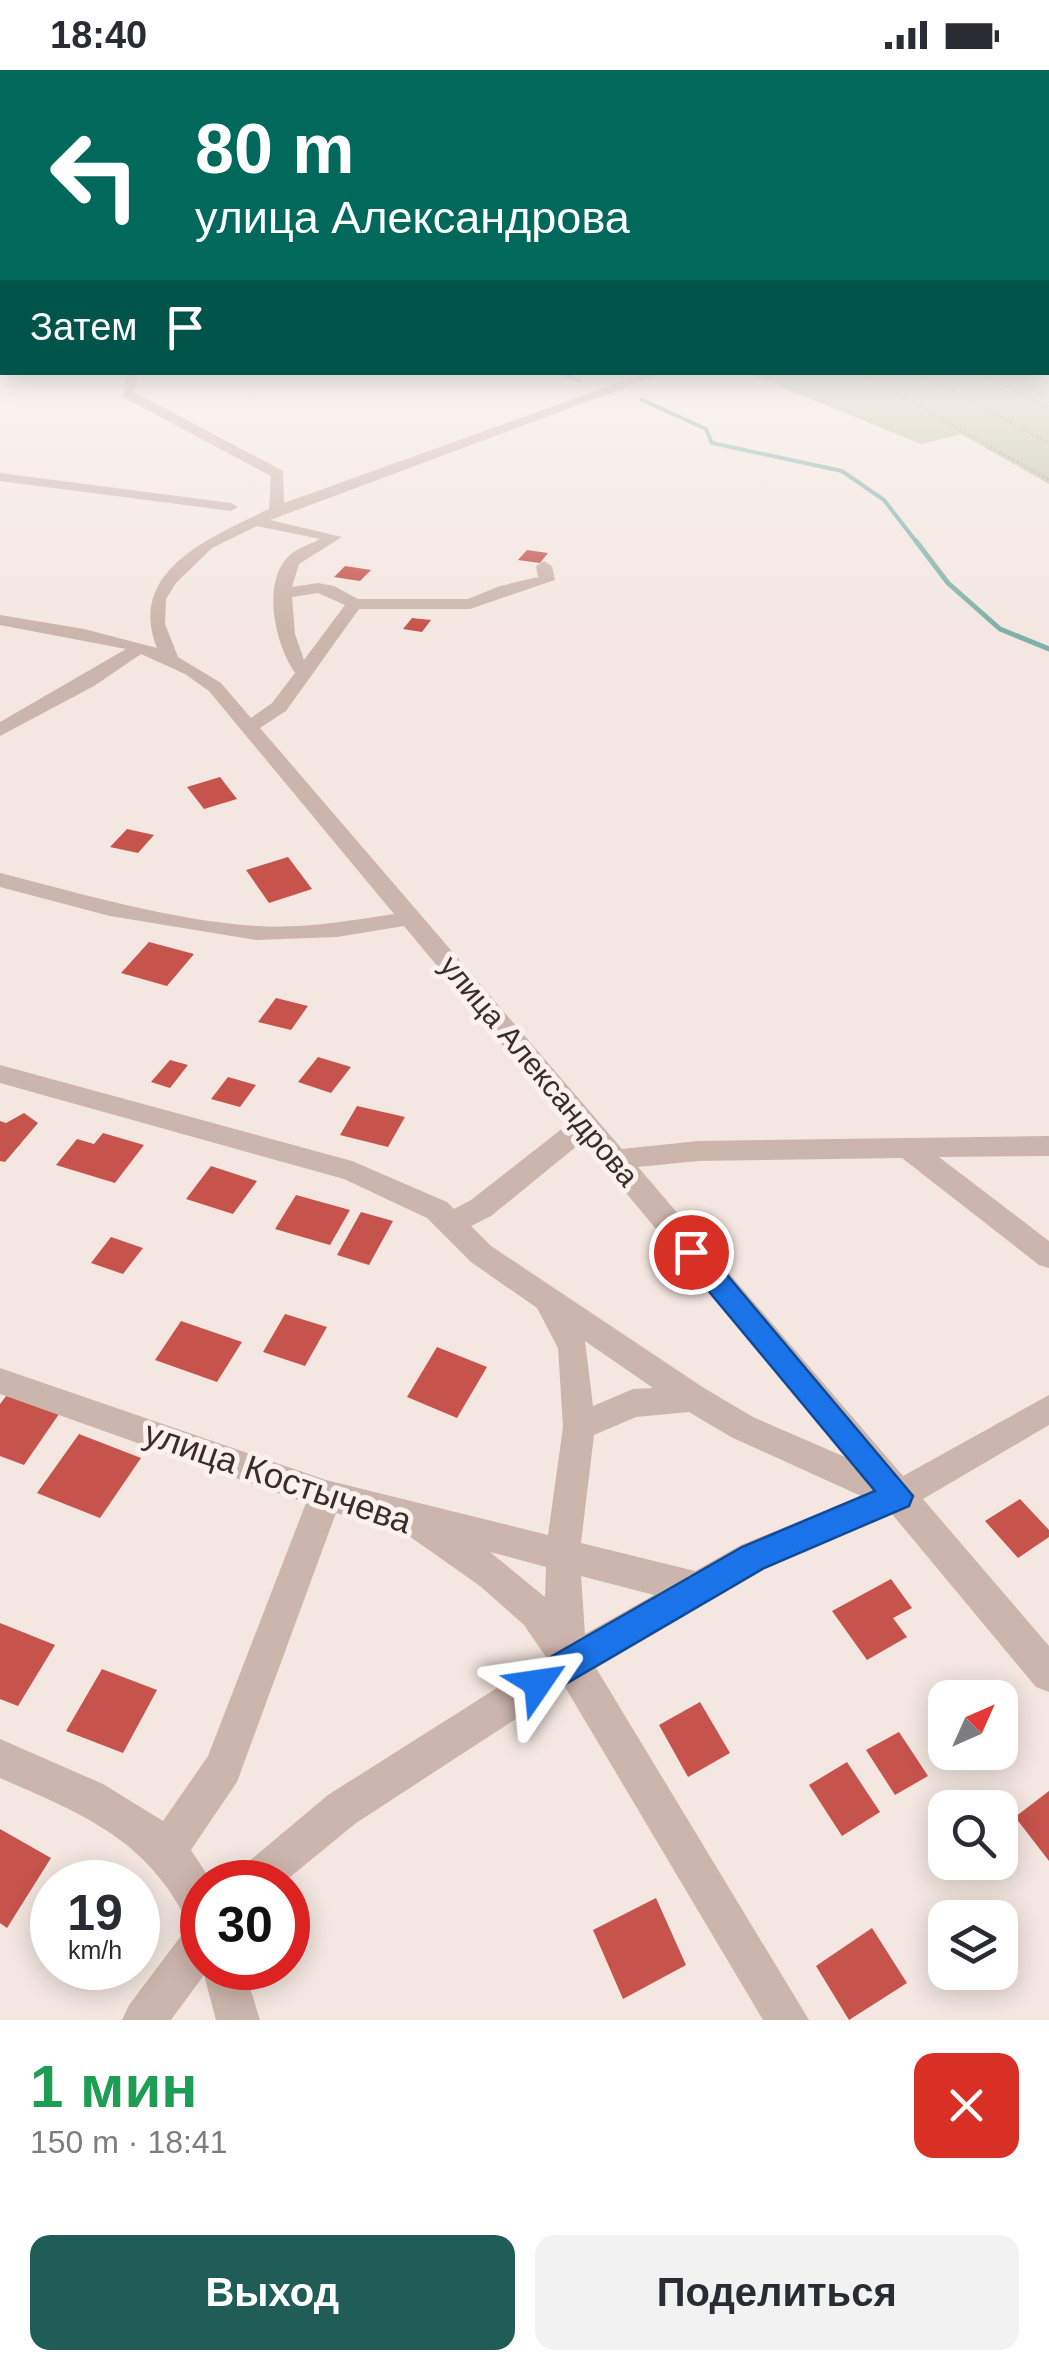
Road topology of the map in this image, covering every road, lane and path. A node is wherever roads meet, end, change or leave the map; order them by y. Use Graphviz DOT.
graph roads {
  1 [pos="229,448"];
  2 [pos="450,448"];
  3 [pos="993,448"];
  4 [pos="0,477"];
  5 [pos="1049,480"];
  6 [pos="231,506"];
  7 [pos="276,511"];
  8 [pos="253,521"];
  9 [pos="544,566"];
  10 [pos="284,593"];
  11 [pos="354,604"];
  12 [pos="0,620"];
  13 [pos="139,648"];
  14 [pos="170,658"];
  15 [pos="302,672"];
  16 [pos="250,728"];
  17 [pos="0,730"];
  18 [pos="0,880"];
  19 [pos="409,918"];
  20 [pos="0,1074"];
  21 [pos="584,1126"];
  22 [pos="905,1146"];
  23 [pos="1049,1146"];
  24 [pos="614,1160"];
  25 [pos="453,1222"];
  26 [pos="1049,1257"];
  27 [pos="548,1302"];
  28 [pos="0,1381"];
  29 [pos="692,1398"];
  30 [pos="1049,1409"];
  31 [pos="579,1427"];
  32 [pos="326,1495"];
  33 [pos="898,1496"];
  34 [pos="408,1516"];
  35 [pos="563,1553"];
  36 [pos="698,1589"];
  37 [pos="571,1662"];
  38 [pos="1049,1674"];
  39 [pos="0,1758"];
  40 [pos="169,1848"];
  41 [pos="279,1860"];
  42 [pos="180,1863"];
  43 [pos="180,1973"];
  44 [pos="229,1990"];
  45 [pos="144,2020"];
  46 [pos="238,2020"];
  47 [pos="787,2020"];
  1 -- 7 [label="street"];
  2 -- 7 [label="street"];
  3 -- 5 [label="path"];
  4 -- 6 [label="street"];
  7 -- 8 [label="street"];
  8 -- 10 [label="street"];
  8 -- 14 [label="street"];
  9 -- 11 [label="street"];
  10 -- 11 [label="street"];
  10 -- 15 [label="street"];
  11 -- 15 [label="street"];
  12 -- 13 [label="street, улица Александрова"];
  13 -- 14 [label="street, улица Александрова"];
  13 -- 17 [label="street"];
  14 -- 16 [label="street, улица Александрова"];
  15 -- 16 [label="street"];
  16 -- 19 [label="street, улица Александрова"];
  18 -- 19 [label="street"];
  19 -- 21 [label="street, улица Александрова"];
  20 -- 25 [label="street, улица Александрова"];
  21 -- 24 [label="street, улица Александрова"];
  21 -- 25 [label="street"];
  22 -- 23 [label="street"];
  22 -- 24 [label="street"];
  22 -- 26 [label="street"];
  24 -- 33 [label="street, улица Александрова"];
  25 -- 27 [label="street, улица Александрова"];
  27 -- 29 [label="street, улица Александрова"];
  27 -- 31 [label="street"];
  28 -- 32 [label="street, улица Костычева"];
  29 -- 31 [label="street"];
  29 -- 33 [label="street, улица Александрова"];
  30 -- 33 [label="street"];
  31 -- 35 [label="street"];
  32 -- 34 [label="street, улица Костычева"];
  32 -- 40 [label="street"];
  33 -- 36 [label="street"];
  33 -- 38 [label="street, улица Александрова"];
  34 -- 35 [label="street"];
  34 -- 37 [label="street, улица Костычева"];
  35 -- 36 [label="street"];
  35 -- 37 [label="street"];
  36 -- 37 [label="street"];
  37 -- 41 [label="street"];
  37 -- 47 [label="street, улица Костычева"];
  39 -- 40 [label="street"];
  40 -- 42 [label="street"];
  43 -- 45 [label="street"];
  44 -- 46 [label="street"];
}
